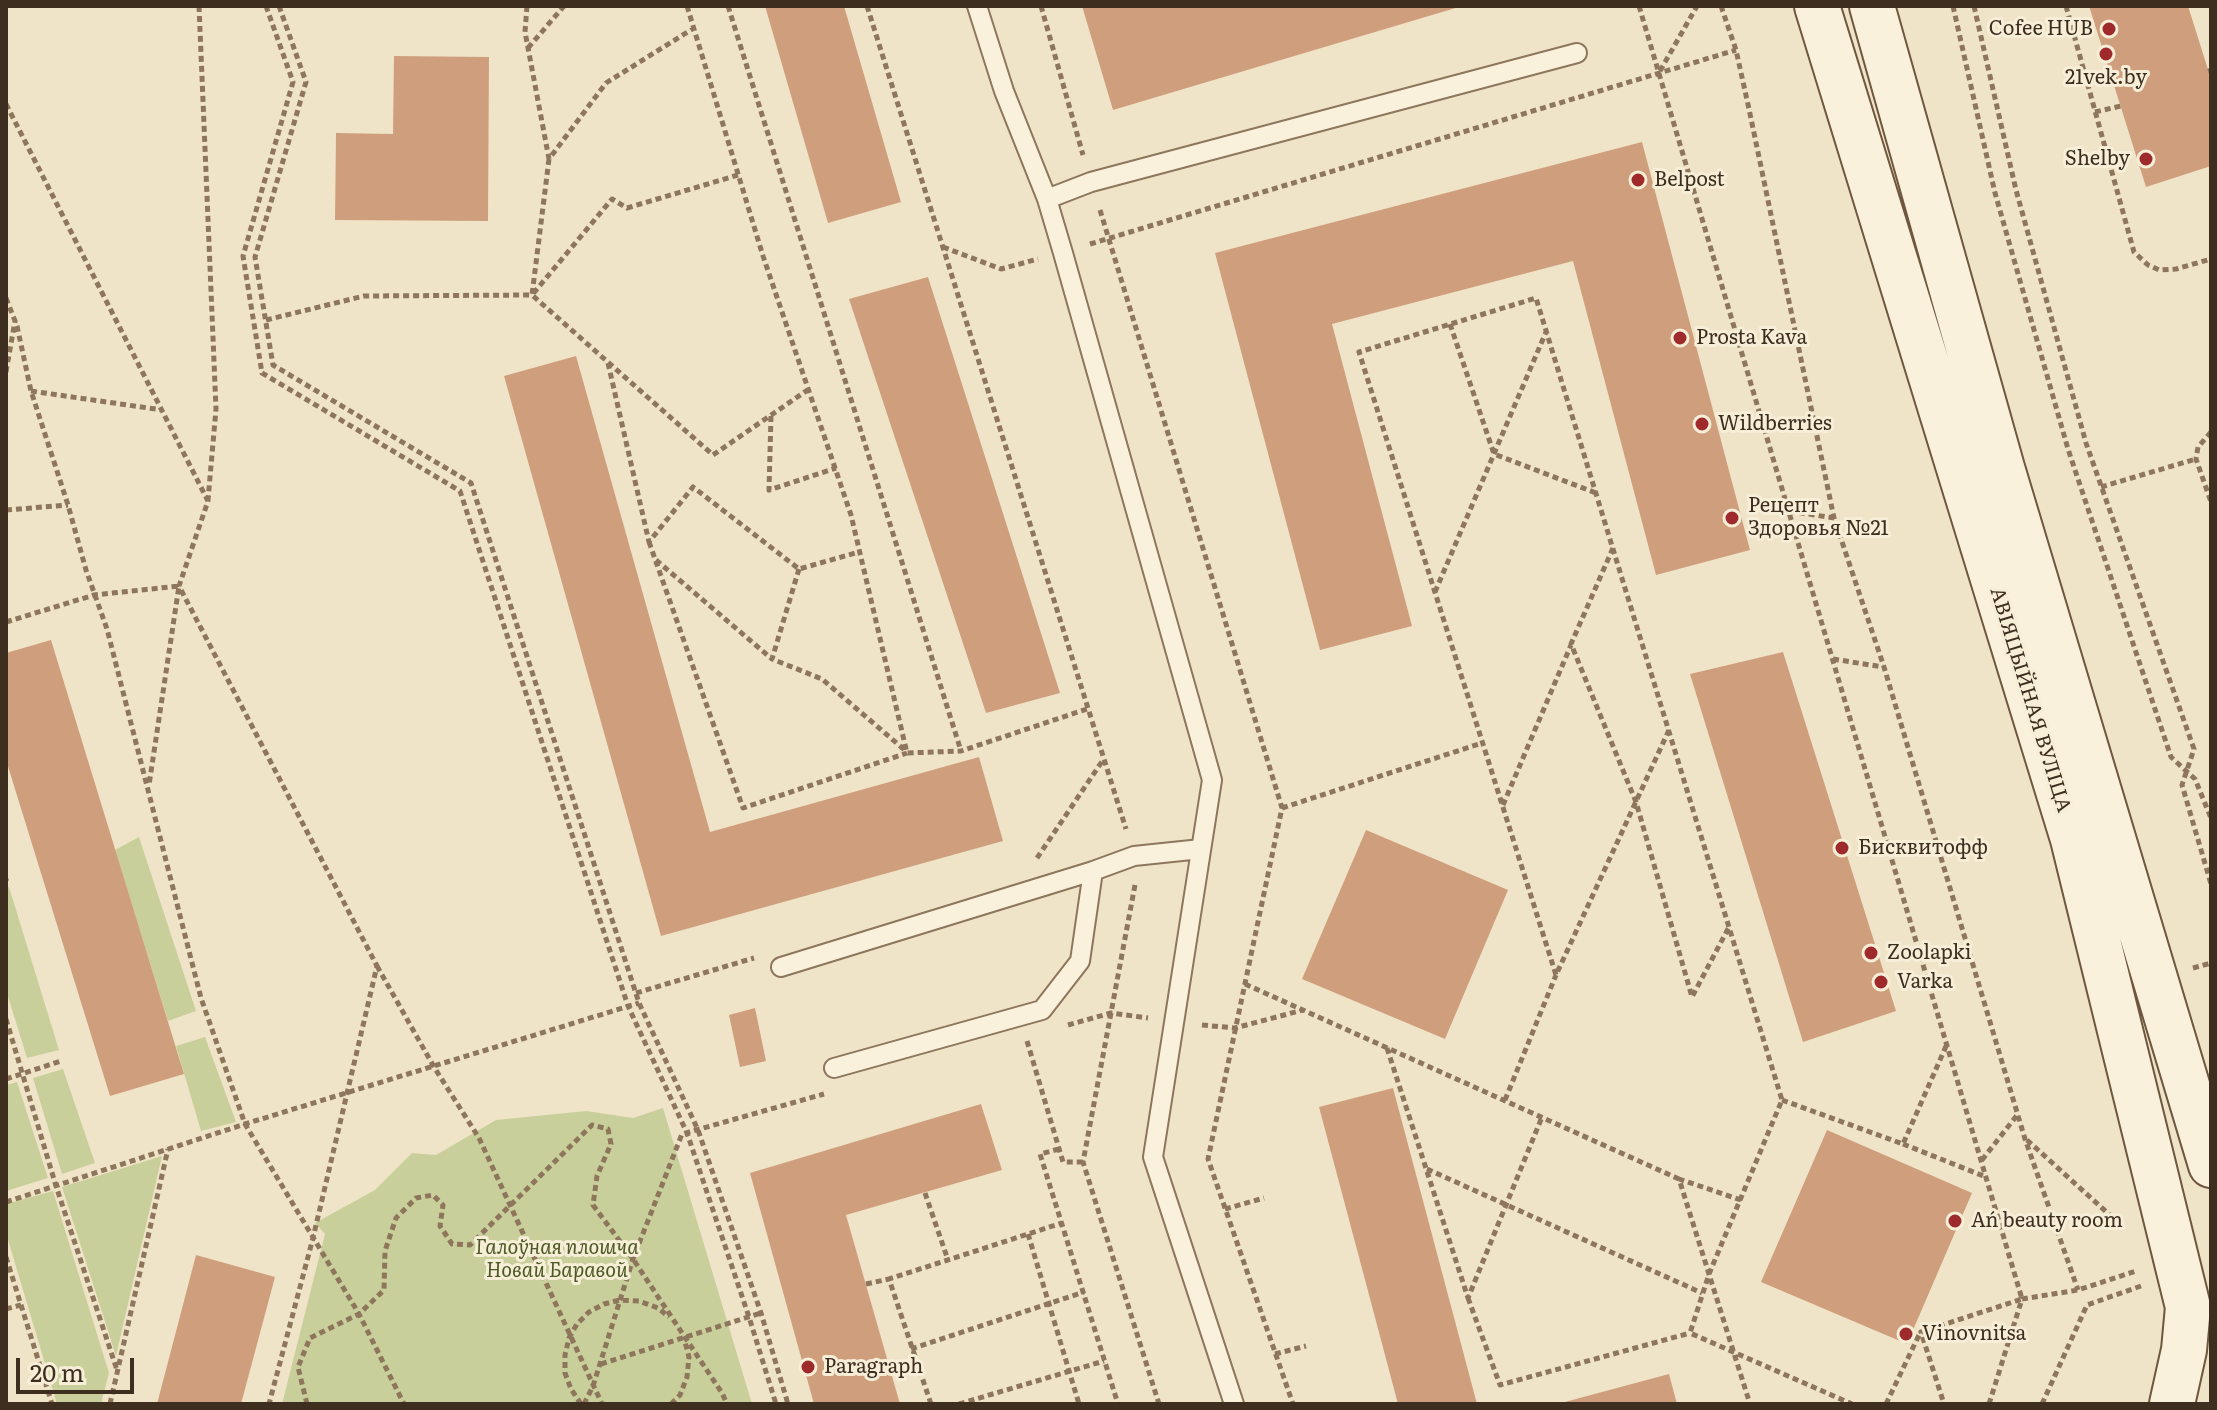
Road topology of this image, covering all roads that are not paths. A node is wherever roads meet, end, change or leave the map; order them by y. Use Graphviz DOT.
graph roads {
  1 [pos="977,6"];
  2 [pos="1817,6"];
  3 [pos="1872,6"];
  4 [pos="1577,53"];
  5 [pos="1047,199"];
  6 [pos="1201,849"];
  7 [pos="1093,871"];
  8 [pos="781,967"];
  9 [pos="834,1068"];
  10 [pos="2211,1165"];
  11 [pos="2211,1396"];
  12 [pos="1234,1404"];
  13 [pos="2172,1404"];
  14 [pos="2198,1404"];
  1 -- 5 [label="lane"];
  2 -- 13 [label="main road, АВІЯЦЫЙНАЯ ВУЛІЦА"];
  3 -- 10 [label="main road, АВІЯЦЫЙНАЯ ВУЛІЦА"];
  4 -- 5 [label="lane"];
  5 -- 6 [label="lane"];
  6 -- 7 [label="lane"];
  6 -- 12 [label="lane"];
  7 -- 8 [label="lane"];
  7 -- 9 [label="lane"];
  11 -- 14 [label="main road"];
}
